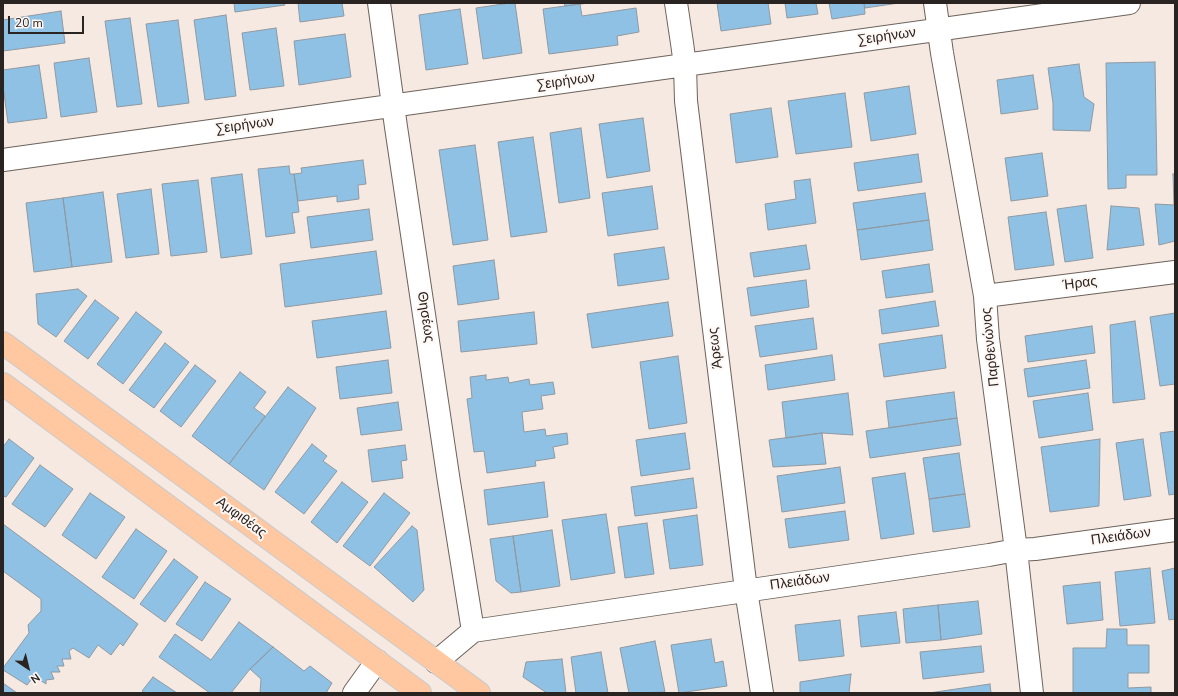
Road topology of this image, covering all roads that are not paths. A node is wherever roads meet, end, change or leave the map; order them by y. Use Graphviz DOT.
graph roads {
  1 [pos="379,3"];
  2 [pos="676,3"];
  3 [pos="935,3"];
  4 [pos="1129,3"];
  5 [pos="939,29"];
  6 [pos="685,65"];
  7 [pos="393,106"];
  8 [pos="3,160"];
  9 [pos="1175,272"];
  10 [pos="985,296"];
  11 [pos="3,343"];
  12 [pos="3,384"];
  13 [pos="1175,530"];
  14 [pos="1016,550"];
  15 [pos="746,590"];
  16 [pos="474,631"];
  17 [pos="378,661"];
  18 [pos="436,662"];
  19 [pos="354,693"];
  20 [pos="420,693"];
  21 [pos="479,693"];
  22 [pos="762,693"];
  23 [pos="1032,693"];
  1 -- 7 [label="street, Θησέως"];
  2 -- 6 [label="street, Άρεως"];
  3 -- 5 [label="street, Παρθενώνος"];
  4 -- 5 [label="street, Σειρήνων"];
  5 -- 6 [label="street, Σειρήνων"];
  5 -- 10 [label="street, Παρθενώνος"];
  6 -- 7 [label="street, Σειρήνων"];
  6 -- 15 [label="street, Άρεως"];
  7 -- 8 [label="street, Σειρήνων"];
  7 -- 16 [label="street, Θησέως"];
  9 -- 10 [label="street, Ήρας"];
  10 -- 14 [label="street, Παρθενώνος"];
  11 -- 18 [label="main road, Αμφιθέας"];
  12 -- 17 [label="main road"];
  13 -- 14 [label="street, Πλειάδων"];
  14 -- 15 [label="street, Πλειάδων"];
  14 -- 23 [label="street, Παρθενώνος"];
  15 -- 16 [label="street, Πλειάδων"];
  15 -- 22 [label="street, Άρεως"];
  16 -- 18 [label="street"];
  17 -- 19 [label="street"];
  17 -- 20 [label="main road"];
  18 -- 21 [label="main road, Αμφιθέας"];
}
